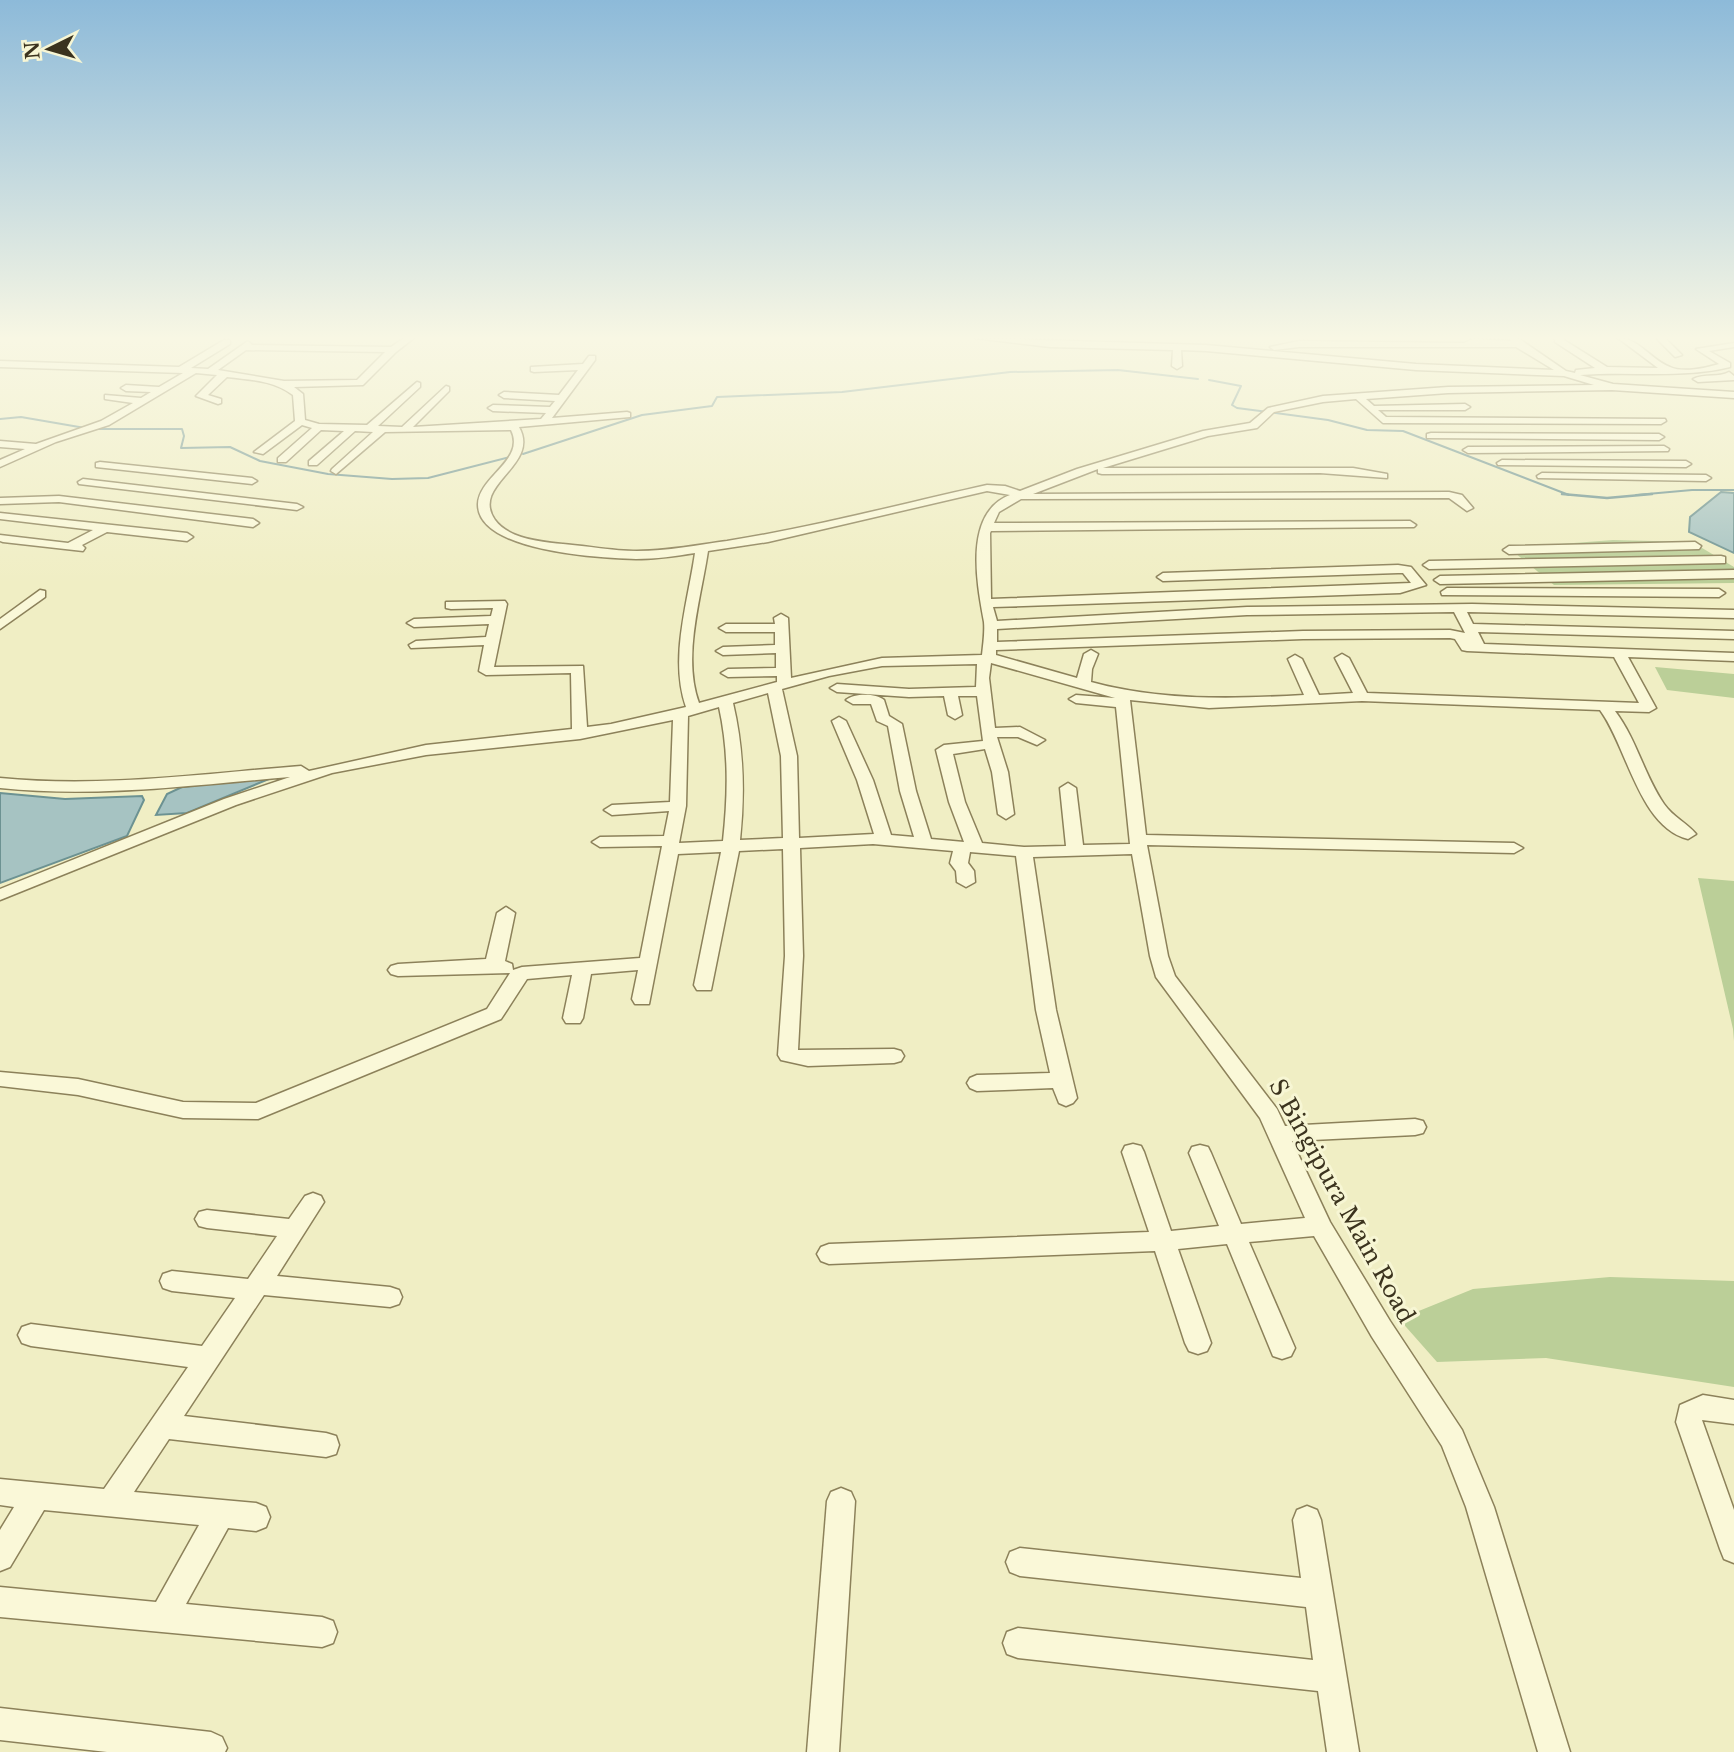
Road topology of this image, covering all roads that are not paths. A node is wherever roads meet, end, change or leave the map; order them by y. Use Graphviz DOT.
graph roads {
  1 [pos="108,420"];
  2 [pos="379,420"];
  3 [pos="414,420"];
  4 [pos="562,420"];
  5 [pos="1260,420"];
  6 [pos="1383,420"];
  7 [pos="545,421"];
  8 [pos="1535,421"];
  9 [pos="1661,421"];
  10 [pos="300,422"];
  11 [pos="505,425"];
  12 [pos="319,426"];
  13 [pos="353,428"];
  14 [pos="370,428"];
  15 [pos="382,429"];
  16 [pos="405,429"];
  17 [pos="1431,436"];
  18 [pos="1552,437"];
  19 [pos="1660,437"];
  20 [pos="0,444"];
  21 [pos="37,446"];
  22 [pos="1566,449"];
  23 [pos="1664,449"];
  24 [pos="1468,450"];
  25 [pos="259,452"];
  26 [pos="282,460"];
  27 [pos="313,463"];
  28 [pos="1502,463"];
  29 [pos="1580,463"];
  30 [pos="0,464"];
  31 [pos="1686,464"];
  32 [pos="100,465"];
  33 [pos="336,471"];
  34 [pos="1081,471"];
  35 [pos="193,475"];
  36 [pos="1383,476"];
  37 [pos="1542,476"];
  38 [pos="1594,477"];
  39 [pos="1706,478"];
  40 [pos="251,481"];
  41 [pos="83,482"];
  42 [pos="164,491"];
  43 [pos="1019,495"];
  44 [pos="1382,495"];
  45 [pos="1417,495"];
  46 [pos="46,500"];
  47 [pos="0,501"];
  48 [pos="1390,505"];
  49 [pos="297,507"];
  50 [pos="1429,508"];
  51 [pos="1467,508"];
  52 [pos="138,509"];
  53 [pos="0,516"];
  54 [pos="17,517"];
  55 [pos="253,523"];
  56 [pos="1410,525"];
  57 [pos="107,527"];
  58 [pos="987,527"];
  59 [pos="187,537"];
  60 [pos="2,538"];
  61 [pos="1695,546"];
  62 [pos="702,549"];
  63 [pos="1547,549"];
  64 [pos="1509,550"];
  65 [pos="1721,560"];
  66 [pos="1561,564"];
  67 [pos="1429,565"];
  68 [pos="1332,571"];
  69 [pos="1240,574"];
  70 [pos="1734,574"];
  71 [pos="1163,577"];
  72 [pos="1574,578"];
  73 [pos="1348,591"];
  74 [pos="1734,592"];
  75 [pos="1498,593"];
  76 [pos="1589,593"];
  77 [pos="1719,593"];
  78 [pos="40,594"];
  79 [pos="1252,594"];
  80 [pos="985,603"];
  81 [pos="451,605"];
  82 [pos="1734,607"];
  83 [pos="1507,608"];
  84 [pos="1459,610"];
  85 [pos="1734,614"];
  86 [pos="496,620"];
  87 [pos="414,623"];
  88 [pos="0,625"];
  89 [pos="726,628"];
  90 [pos="1469,628"];
  91 [pos="1734,635"];
  92 [pos="492,641"];
  93 [pos="416,645"];
  94 [pos="989,647"];
  95 [pos="1479,647"];
  96 [pos="783,649"];
  97 [pos="723,651"];
  98 [pos="1619,653"];
  99 [pos="1091,654"];
  100 [pos="1734,657"];
  101 [pos="1342,658"];
  102 [pos="1295,659"];
  103 [pos="728,674"];
  104 [pos="781,681"];
  105 [pos="837,688"];
  106 [pos="950,691"];
  107 [pos="984,691"];
  108 [pos="1080,692"];
  109 [pos="1363,697"];
  110 [pos="1122,698"];
  111 [pos="1313,698"];
  112 [pos="853,699"];
  113 [pos="725,700"];
  114 [pos="1605,706"];
  115 [pos="688,711"];
  116 [pos="955,715"];
  117 [pos="839,721"];
  118 [pos="580,734"];
  119 [pos="990,738"];
  120 [pos="1037,740"];
  121 [pos="329,769"];
  122 [pos="0,783"];
  123 [pos="1068,788"];
  124 [pos="678,806"];
  125 [pos="612,810"];
  126 [pos="1006,814"];
  127 [pos="1688,834"];
  128 [pos="884,840"];
  129 [pos="600,842"];
  130 [pos="792,844"];
  131 [pos="924,844"];
  132 [pos="1139,844"];
  133 [pos="671,845"];
  134 [pos="730,846"];
  135 [pos="969,847"];
  136 [pos="1514,848"];
  137 [pos="1075,851"];
  138 [pos="1024,852"];
  139 [pos="966,881"];
  140 [pos="0,895"];
  141 [pos="506,913"];
  142 [pos="649,963"];
  143 [pos="495,965"];
  144 [pos="583,967"];
  145 [pos="398,970"];
  146 [pos="522,972"];
  147 [pos="704,985"];
  148 [pos="642,999"];
  149 [pos="573,1017"];
  150 [pos="894,1056"];
  151 [pos="0,1079"];
  152 [pos="977,1083"];
  153 [pos="1415,1127"];
  154 [pos="1279,1134"];
  155 [pos="1133,1152"];
  156 [pos="1200,1153"];
  157 [pos="313,1202"];
  158 [pos="207,1219"];
  159 [pos="1320,1226"];
  160 [pos="295,1229"];
  161 [pos="1235,1235"];
  162 [pos="1162,1241"];
  163 [pos="830,1254"];
  164 [pos="172,1281"];
  165 [pos="256,1287"];
  166 [pos="390,1297"];
  167 [pos="31,1335"];
  168 [pos="1198,1343"];
  169 [pos="1282,1348"];
  170 [pos="208,1358"];
  171 [pos="1734,1412"];
  172 [pos="162,1426"];
  173 [pos="326,1445"];
  174 [pos="0,1492"];
  175 [pos="37,1495"];
  176 [pos="841,1501"];
  177 [pos="111,1503"];
  178 [pos="220,1514"];
  179 [pos="256,1517"];
  180 [pos="1307,1520"];
  181 [pos="1734,1549"];
  182 [pos="0,1557"];
  183 [pos="1020,1562"];
  184 [pos="1317,1594"];
  185 [pos="0,1602"];
  186 [pos="164,1616"];
  187 [pos="322,1632"];
  188 [pos="1018,1643"];
  189 [pos="1330,1677"];
  190 [pos="0,1724"];
  191 [pos="211,1748"];
  192 [pos="824,1752"];
  193 [pos="1343,1752"];
  194 [pos="1554,1752"];
  1 -- 21 [label="street"];
  2 -- 14 [label="street"];
  3 -- 16 [label="street"];
  4 -- 7 [label="street"];
  5 -- 34 [label="street"];
  6 -- 8 [label="street"];
  7 -- 11 [label="street"];
  8 -- 9 [label="street"];
  8 -- 18 [label="street"];
  10 -- 12 [label="street"];
  10 -- 25 [label="street"];
  11 -- 16 [label="street"];
  11 -- 62 [label="street"];
  12 -- 13 [label="street"];
  12 -- 26 [label="street"];
  13 -- 14 [label="street"];
  13 -- 27 [label="street"];
  14 -- 15 [label="street"];
  15 -- 16 [label="street"];
  15 -- 33 [label="street"];
  17 -- 18 [label="street"];
  18 -- 19 [label="street"];
  18 -- 22 [label="street"];
  20 -- 21 [label="street"];
  21 -- 30 [label="street"];
  22 -- 23 [label="street"];
  22 -- 24 [label="street"];
  22 -- 29 [label="street"];
  28 -- 29 [label="street"];
  29 -- 31 [label="street"];
  29 -- 38 [label="street"];
  32 -- 35 [label="street"];
  34 -- 36 [label="street"];
  34 -- 43 [label="street"];
  35 -- 40 [label="street"];
  35 -- 42 [label="street"];
  37 -- 38 [label="street"];
  38 -- 39 [label="street"];
  41 -- 42 [label="street"];
  42 -- 49 [label="street"];
  42 -- 52 [label="street"];
  43 -- 44 [label="street"];
  43 -- 58 [label="street"];
  43 -- 62 [label="street"];
  44 -- 45 [label="street"];
  44 -- 48 [label="street"];
  45 -- 50 [label="street"];
  45 -- 51 [label="street"];
  46 -- 47 [label="street"];
  46 -- 52 [label="street"];
  46 -- 54 [label="street"];
  52 -- 55 [label="street"];
  52 -- 57 [label="street"];
  53 -- 54 [label="street"];
  54 -- 57 [label="street"];
  56 -- 58 [label="street"];
  57 -- 59 [label="street"];
  57 -- 60 [label="street"];
  58 -- 80 [label="street"];
  61 -- 63 [label="street"];
  62 -- 115 [label="street"];
  63 -- 64 [label="street"];
  63 -- 66 [label="street"];
  65 -- 66 [label="street"];
  66 -- 67 [label="street"];
  66 -- 72 [label="street"];
  68 -- 69 [label="street"];
  68 -- 73 [label="street"];
  68 -- 73 [label="street"];
  69 -- 71 [label="street"];
  69 -- 79 [label="street"];
  70 -- 72 [label="street"];
  72 -- 75 [label="street"];
  72 -- 76 [label="street"];
  73 -- 79 [label="street"];
  74 -- 77 [label="street"];
  75 -- 76 [label="street"];
  75 -- 83 [label="street"];
  76 -- 77 [label="street"];
  77 -- 82 [label="street"];
  78 -- 88 [label="street"];
  79 -- 80 [label="street"];
  80 -- 94 [label="street"];
  81 -- 86 [label="street"];
  83 -- 84 [label="street"];
  83 -- 85 [label="street"];
  84 -- 90 [label="street"];
  84 -- 94 [label="street"];
  86 -- 87 [label="street"];
  86 -- 92 [label="street"];
  89 -- 96 [label="street"];
  90 -- 91 [label="street"];
  90 -- 95 [label="street"];
  92 -- 93 [label="street"];
  92 -- 118 [label="street"];
  94 -- 95 [label="street"];
  94 -- 104 [label="street"];
  94 -- 107 [label="street"];
  94 -- 108 [label="street"];
  95 -- 98 [label="street"];
  96 -- 97 [label="street"];
  96 -- 104 [label="street"];
  98 -- 100 [label="street"];
  98 -- 114 [label="street"];
  99 -- 108 [label="street"];
  101 -- 109 [label="street"];
  102 -- 111 [label="street"];
  103 -- 104 [label="street"];
  104 -- 113 [label="street"];
  104 -- 130 [label="street"];
  105 -- 106 [label="street"];
  106 -- 107 [label="street"];
  106 -- 116 [label="street"];
  107 -- 119 [label="street"];
  108 -- 110 [label="street"];
  109 -- 111 [label="street"];
  109 -- 114 [label="street"];
  110 -- 111 [label="street"];
  110 -- 132 [label="street, S Bingipura Main Road"];
  112 -- 131 [label="street"];
  113 -- 115 [label="street"];
  113 -- 134 [label="street"];
  114 -- 127 [label="street"];
  115 -- 118 [label="street"];
  115 -- 124 [label="street"];
  117 -- 128 [label="street"];
  118 -- 121 [label="street"];
  119 -- 120 [label="street"];
  119 -- 126 [label="street"];
  119 -- 135 [label="street"];
  121 -- 122 [label="street"];
  121 -- 140 [label="street"];
  123 -- 137 [label="street"];
  124 -- 125 [label="street"];
  124 -- 133 [label="street"];
  128 -- 130 [label="street"];
  128 -- 131 [label="street"];
  129 -- 133 [label="street"];
  130 -- 134 [label="street"];
  130 -- 150 [label="street"];
  131 -- 135 [label="street"];
  132 -- 136 [label="street"];
  132 -- 137 [label="street"];
  132 -- 154 [label="street, S Bingipura Main Road"];
  133 -- 134 [label="street"];
  133 -- 142 [label="street"];
  134 -- 147 [label="street"];
  135 -- 138 [label="street"];
  135 -- 139 [label="street"];
  137 -- 138 [label="street"];
  138 -- 152 [label="street"];
  141 -- 143 [label="street"];
  142 -- 144 [label="street"];
  142 -- 148 [label="street"];
  143 -- 145 [label="street"];
  143 -- 146 [label="street"];
  144 -- 146 [label="street"];
  144 -- 149 [label="street"];
  146 -- 151 [label="street"];
  153 -- 154 [label="street"];
  154 -- 159 [label="street, S Bingipura Main Road"];
  155 -- 162 [label="street"];
  156 -- 161 [label="street"];
  157 -- 160 [label="street"];
  158 -- 160 [label="street"];
  159 -- 161 [label="street"];
  159 -- 194 [label="street, S Bingipura Main Road"];
  160 -- 165 [label="street"];
  161 -- 162 [label="street"];
  161 -- 169 [label="street"];
  162 -- 163 [label="street"];
  162 -- 168 [label="street"];
  164 -- 165 [label="street"];
  165 -- 166 [label="street"];
  165 -- 170 [label="street"];
  167 -- 170 [label="street"];
  170 -- 172 [label="street"];
  171 -- 181 [label="street"];
  172 -- 173 [label="street"];
  172 -- 177 [label="street"];
  174 -- 175 [label="street"];
  175 -- 177 [label="street"];
  175 -- 182 [label="street"];
  176 -- 192 [label="street"];
  177 -- 178 [label="street"];
  178 -- 179 [label="street"];
  178 -- 186 [label="street"];
  180 -- 184 [label="street"];
  183 -- 184 [label="street"];
  184 -- 189 [label="street"];
  185 -- 186 [label="street"];
  186 -- 187 [label="street"];
  188 -- 189 [label="street"];
  189 -- 193 [label="street"];
  190 -- 191 [label="street"];
}
